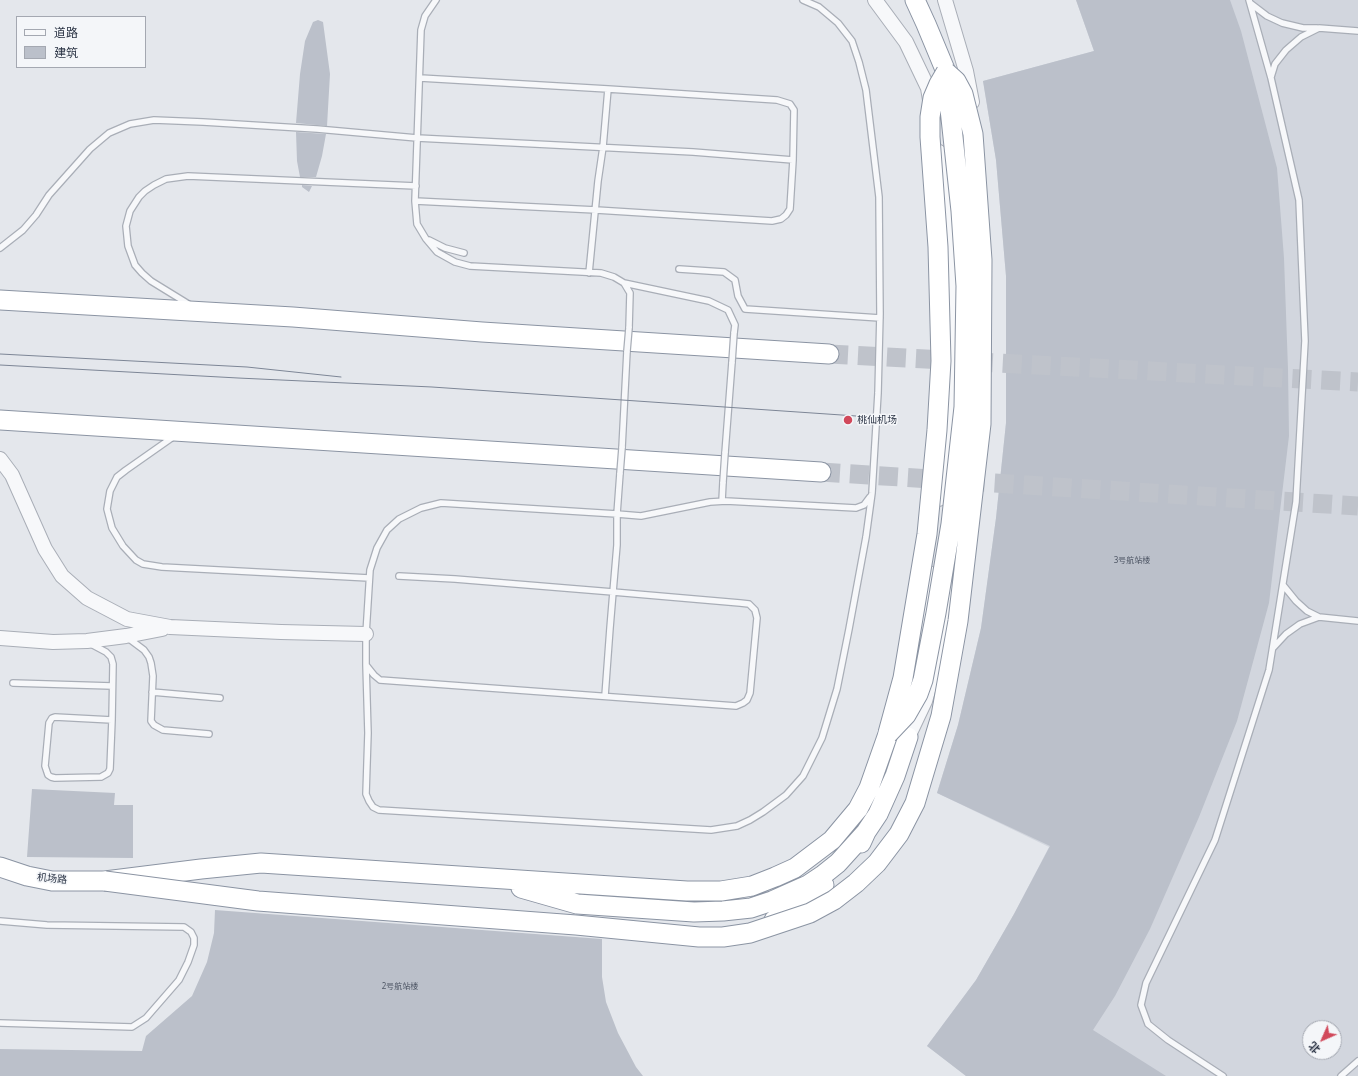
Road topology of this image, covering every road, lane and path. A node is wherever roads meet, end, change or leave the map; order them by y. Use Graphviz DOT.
graph roads {
  1 [pos="436,0"];
  2 [pos="803,0"];
  3 [pos="875,0"];
  4 [pos="915,0"];
  5 [pos="945,0"];
  6 [pos="1250,2"];
  7 [pos="1319,28"];
  8 [pos="1358,31"];
  9 [pos="946,72"];
  10 [pos="420,78"];
  11 [pos="1271,78"];
  12 [pos="608,89"];
  13 [pos="417,138"];
  14 [pos="603,147"];
  15 [pos="793,160"];
  16 [pos="416,186"];
  17 [pos="415,201"];
  18 [pos="596,210"];
  19 [pos="426,239"];
  20 [pos="0,248"];
  21 [pos="464,253"];
  22 [pos="679,269"];
  23 [pos="589,273"];
  24 [pos="624,283"];
  25 [pos="0,300"];
  26 [pos="201,312"];
  27 [pos="880,318"];
  28 [pos="829,354"];
  29 [pos="0,420"];
  30 [pos="181,431"];
  31 [pos="0,460"];
  32 [pos="821,472"];
  33 [pos="872,493"];
  34 [pos="722,501"];
  35 [pos="618,514"];
  36 [pos="399,576"];
  37 [pos="369,578"];
  38 [pos="1283,585"];
  39 [pos="613,592"];
  40 [pos="1319,617"];
  41 [pos="1358,621"];
  42 [pos="170,627"];
  43 [pos="366,634"];
  44 [pos="126,636"];
  45 [pos="0,638"];
  46 [pos="87,641"];
  47 [pos="1273,648"];
  48 [pos="366,665"];
  49 [pos="13,683"];
  50 [pos="112,686"];
  51 [pos="152,692"];
  52 [pos="605,696"];
  53 [pos="220,698"];
  54 [pos="112,720"];
  55 [pos="209,734"];
  56 [pos="888,734"];
  57 [pos="908,737"];
  58 [pos="866,832"];
  59 [pos="0,867"];
  60 [pos="481,877"];
  61 [pos="105,881"];
  62 [pos="0,921"];
  63 [pos="750,933"];
  64 [pos="0,1023"];
  65 [pos="1358,1061"];
  66 [pos="1223,1076"];
  67 [pos="1341,1076"];
  1 -- 10 [label="lane"];
  2 -- 27 [label="lane"];
  3 -- 57 [label="street"];
  4 -- 9 [label="highway"];
  5 -- 57 [label="street"];
  6 -- 7 [label="lane"];
  6 -- 11 [label="lane"];
  7 -- 8 [label="lane"];
  7 -- 11 [label="lane"];
  9 -- 56 [label="highway, bridge"];
  9 -- 56 [label="highway, bridge"];
  9 -- 63 [label="highway, bridge"];
  10 -- 12 [label="lane"];
  10 -- 13 [label="lane"];
  11 -- 38 [label="lane"];
  12 -- 14 [label="lane"];
  12 -- 15 [label="lane"];
  13 -- 14 [label="lane"];
  13 -- 16 [label="lane"];
  13 -- 20 [label="lane"];
  14 -- 15 [label="lane"];
  14 -- 18 [label="lane"];
  15 -- 18 [label="lane"];
  16 -- 17 [label="lane"];
  16 -- 26 [label="lane"];
  17 -- 18 [label="lane"];
  17 -- 19 [label="lane"];
  18 -- 23 [label="lane"];
  19 -- 21 [label="lane"];
  19 -- 23 [label="lane"];
  22 -- 27 [label="lane"];
  23 -- 24 [label="lane"];
  24 -- 34 [label="lane, bridge"];
  24 -- 35 [label="lane, bridge"];
  25 -- 26 [label="highway"];
  26 -- 28 [label="highway"];
  27 -- 33 [label="lane"];
  29 -- 30 [label="highway"];
  30 -- 32 [label="highway"];
  30 -- 37 [label="lane"];
  31 -- 42 [label="street"];
  33 -- 34 [label="lane"];
  33 -- 48 [label="lane"];
  34 -- 35 [label="lane"];
  35 -- 37 [label="lane"];
  35 -- 39 [label="lane"];
  36 -- 39 [label="lane"];
  37 -- 43 [label="lane"];
  38 -- 40 [label="lane"];
  38 -- 47 [label="lane"];
  39 -- 52 [label="lane"];
  39 -- 52 [label="lane"];
  40 -- 41 [label="lane"];
  40 -- 47 [label="lane"];
  42 -- 43 [label="street"];
  42 -- 44 [label="street"];
  43 -- 48 [label="lane"];
  44 -- 46 [label="street"];
  44 -- 51 [label="lane"];
  45 -- 46 [label="street"];
  46 -- 50 [label="lane"];
  47 -- 66 [label="lane"];
  48 -- 52 [label="lane"];
  49 -- 50 [label="lane"];
  50 -- 54 [label="lane"];
  51 -- 53 [label="lane"];
  51 -- 55 [label="lane"];
  54 -- 54 [label="lane"];
  56 -- 60 [label="highway"];
  57 -- 58 [label="highway"];
  58 -- 60 [label="highway"];
  58 -- 63 [label="highway, bridge"];
  59 -- 61 [label="highway, 机场路"];
  60 -- 61 [label="highway, bridge"];
  61 -- 63 [label="highway, bridge"];
  62 -- 64 [label="lane"];
  65 -- 67 [label="lane"];
}
